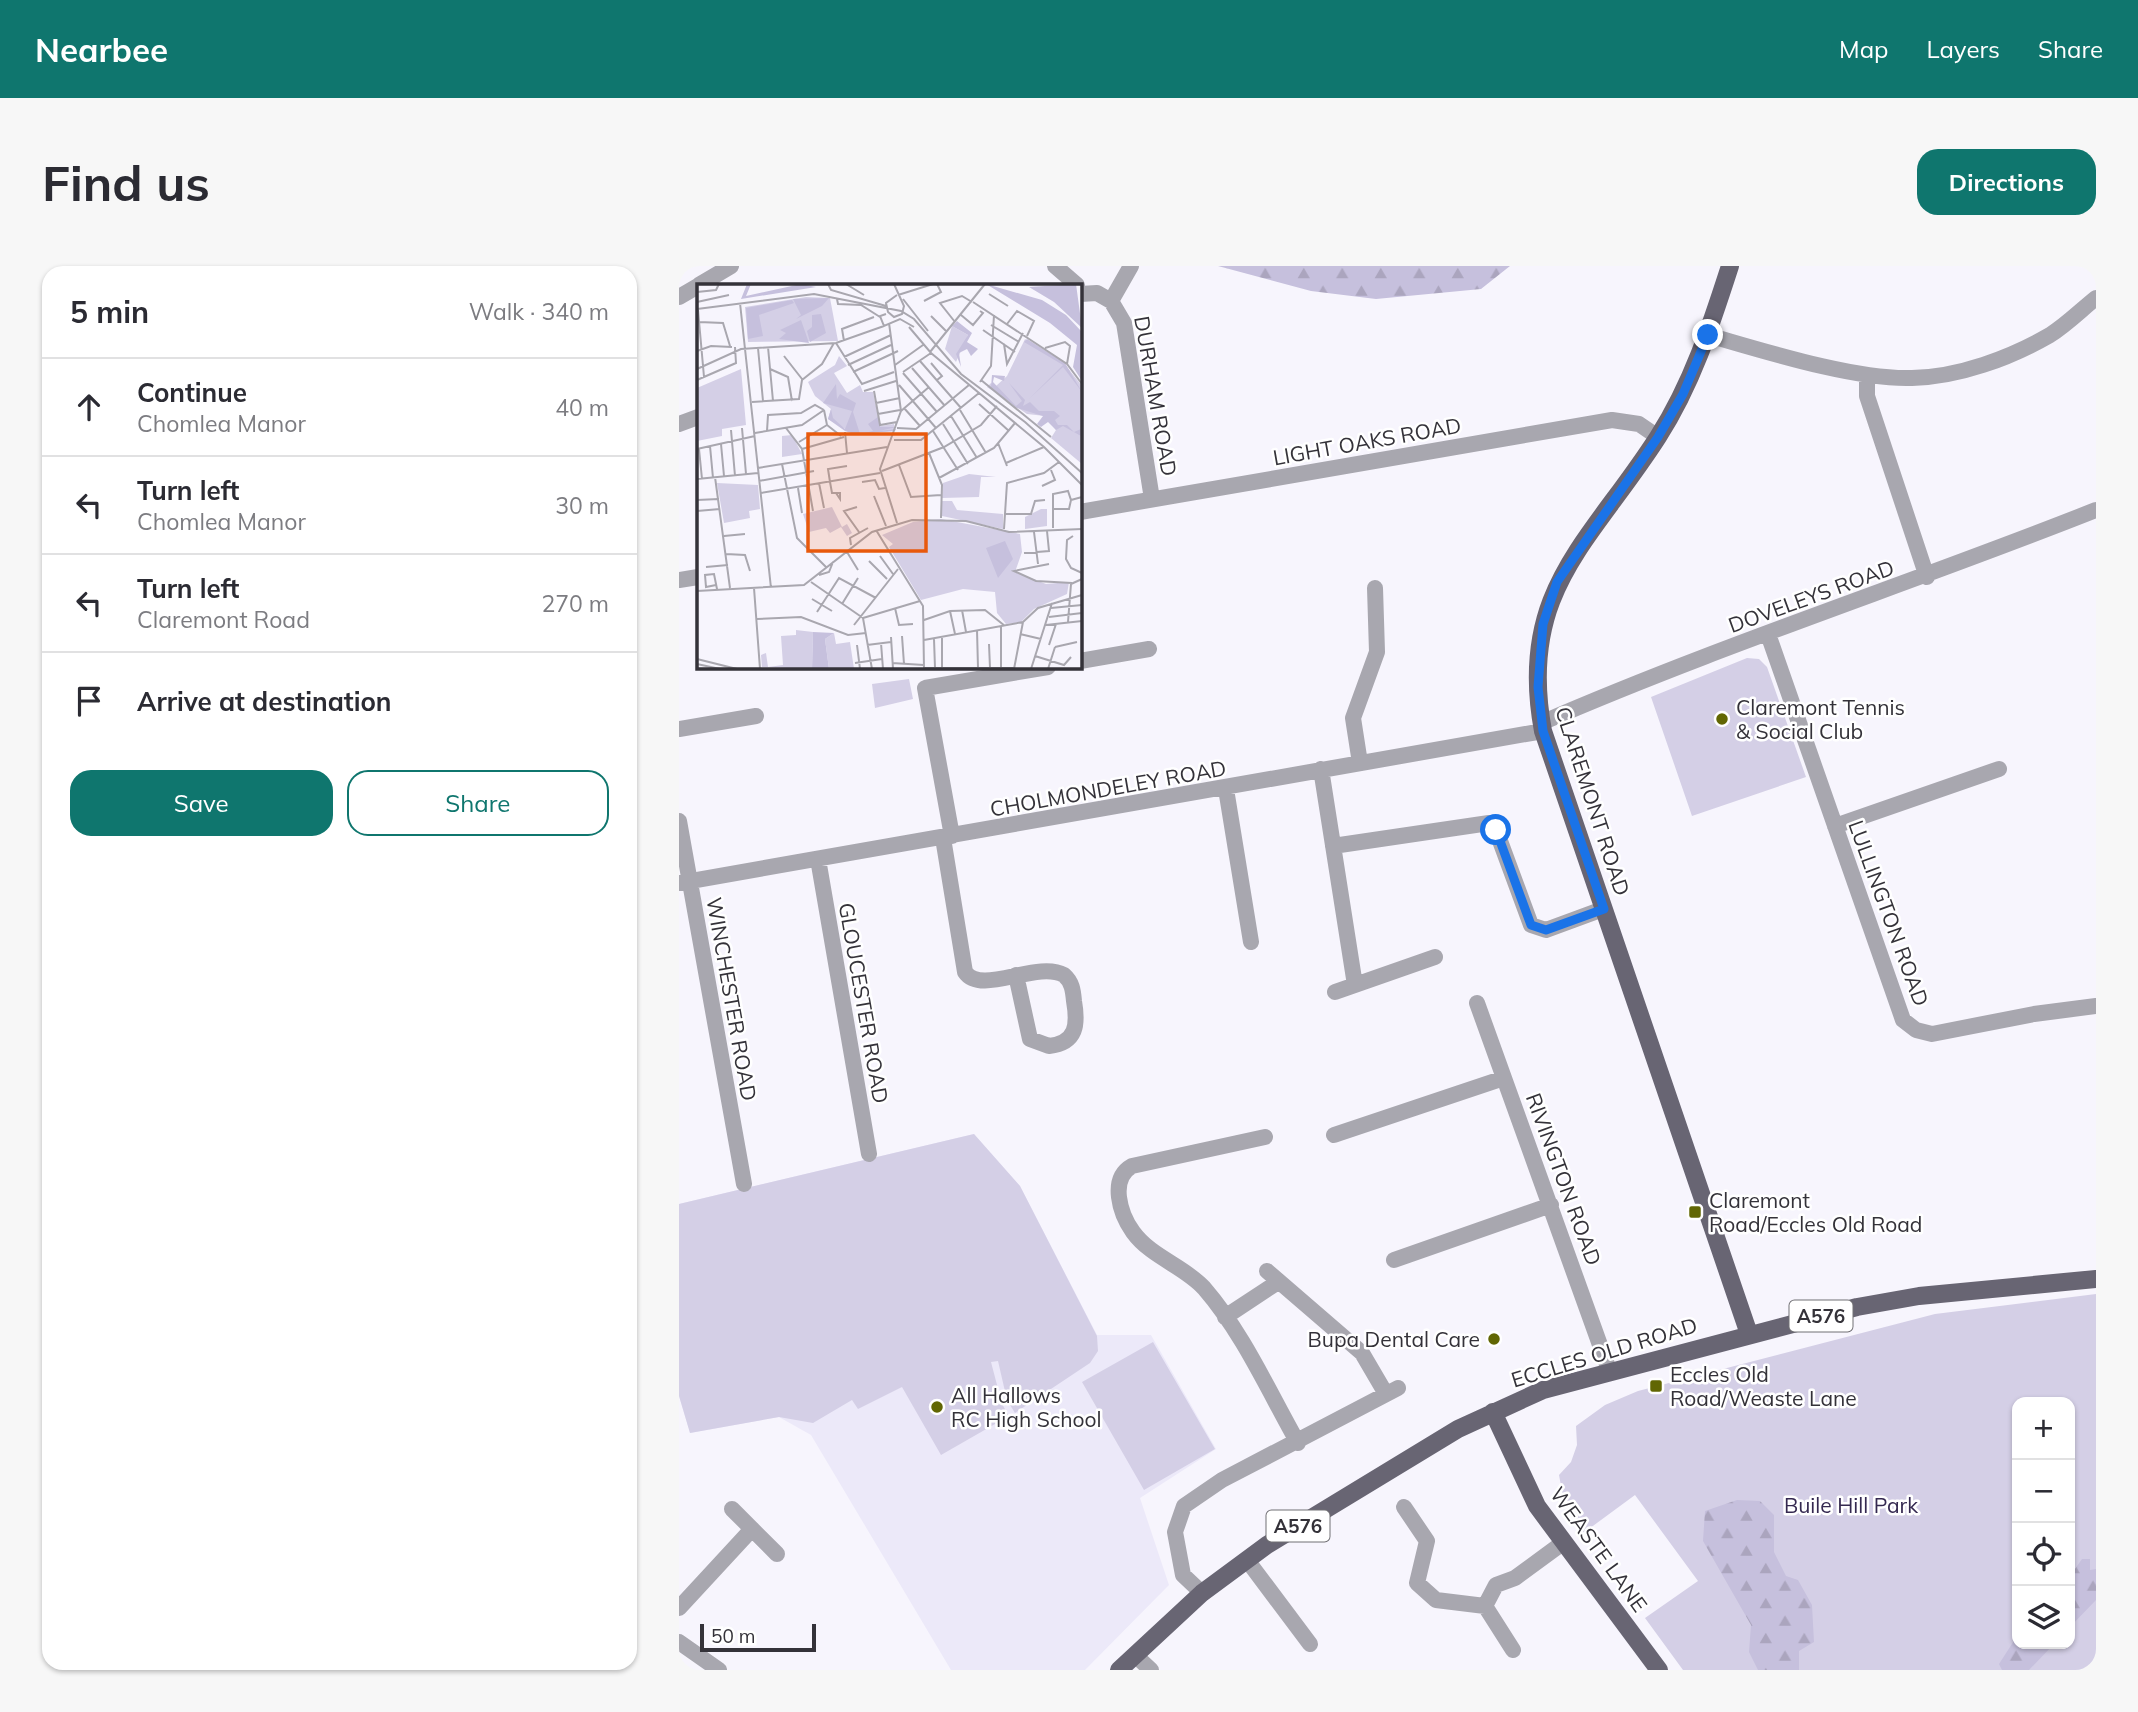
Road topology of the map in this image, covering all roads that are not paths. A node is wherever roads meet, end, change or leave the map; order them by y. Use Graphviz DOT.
graph roads {
  1 [pos="731,266"];
  2 [pos="1055,266"];
  3 [pos="1131,266"];
  4 [pos="1730,266"];
  5 [pos="701,284"];
  6 [pos="1072,284"];
  7 [pos="697,286"];
  8 [pos="1081,291"];
  9 [pos="679,297"];
  10 [pos="2096,298"];
  11 [pos="1111,301"];
  12 [pos="1708,335"];
  13 [pos="1867,375"];
  14 [pos="697,417"];
  15 [pos="679,424"];
  16 [pos="1658,437"];
  17 [pos="1153,499"];
  18 [pos="2096,510"];
  19 [pos="1081,512"];
  20 [pos="697,577"];
  21 [pos="1927,577"];
  22 [pos="679,580"];
  23 [pos="1375,587"];
  24 [pos="1767,634"];
  25 [pos="1149,649"];
  26 [pos="1081,661"];
  27 [pos="1042,668"];
  28 [pos="756,716"];
  29 [pos="1542,727"];
  30 [pos="679,729"];
  31 [pos="1360,763"];
  32 [pos="1321,769"];
  33 [pos="2000,769"];
  34 [pos="1226,789"];
  35 [pos="679,821"];
  36 [pos="1835,825"];
  37 [pos="948,837"];
  38 [pos="1333,846"];
  39 [pos="818,859"];
  40 [pos="685,882"];
  41 [pos="1604,909"];
  42 [pos="1251,942"];
  43 [pos="1435,957"];
  44 [pos="1016,975"];
  45 [pos="1355,985"];
  46 [pos="1335,992"];
  47 [pos="1478,1003"];
  48 [pos="2096,1006"];
  49 [pos="1504,1078"];
  50 [pos="1334,1135"];
  51 [pos="1265,1137"];
  52 [pos="869,1154"];
  53 [pos="744,1184"];
  54 [pos="1551,1205"];
  55 [pos="1394,1260"];
  56 [pos="2096,1279"];
  57 [pos="1225,1317"];
  58 [pos="1749,1334"];
  59 [pos="1609,1370"];
  60 [pos="1493,1412"];
  61 [pos="1298,1443"];
  62 [pos="1404,1507"];
  63 [pos="732,1509"];
  64 [pos="752,1529"];
  65 [pos="1564,1542"];
  66 [pos="777,1554"];
  67 [pos="1247,1560"];
  68 [pos="1202,1593"];
  69 [pos="1485,1606"];
  70 [pos="679,1608"];
  71 [pos="679,1642"];
  72 [pos="1310,1644"];
  73 [pos="1513,1650"];
  74 [pos="1135,1655"];
  75 [pos="719,1670"];
  76 [pos="1119,1670"];
  77 [pos="1151,1670"];
  78 [pos="1659,1670"];
  1 -- 5 [label="street"];
  2 -- 6 [label="street"];
  3 -- 11 [label="street, DURHAM ROAD"];
  4 -- 12 [label="main road, CLAREMONT ROAD"];
  7 -- 9 [label="street"];
  8 -- 11 [label="street"];
  10 -- 13 [label="street"];
  11 -- 17 [label="street, DURHAM ROAD"];
  12 -- 13 [label="street"];
  12 -- 16 [label="main road, CLAREMONT ROAD"];
  13 -- 21 [label="street"];
  14 -- 15 [label="street"];
  16 -- 17 [label="street, LIGHT OAKS ROAD"];
  16 -- 29 [label="main road, CLAREMONT ROAD"];
  17 -- 19 [label="street, LIGHT OAKS ROAD"];
  18 -- 21 [label="street, DOVELEYS ROAD"];
  20 -- 22 [label="street"];
  21 -- 24 [label="street, DOVELEYS ROAD"];
  23 -- 31 [label="street"];
  24 -- 29 [label="street, DOVELEYS ROAD"];
  24 -- 36 [label="street, LULLINGTON ROAD"];
  25 -- 26 [label="street"];
  27 -- 37 [label="street"];
  28 -- 30 [label="street"];
  29 -- 31 [label="street, CHOLMONDELEY ROAD"];
  29 -- 41 [label="main road, CLAREMONT ROAD"];
  31 -- 32 [label="street, CHOLMONDELEY ROAD"];
  32 -- 34 [label="street, CHOLMONDELEY ROAD"];
  32 -- 38 [label="street"];
  33 -- 36 [label="street"];
  34 -- 37 [label="street, CHOLMONDELEY ROAD"];
  34 -- 42 [label="street"];
  35 -- 40 [label="street, WINCHESTER ROAD"];
  36 -- 48 [label="street, LULLINGTON ROAD"];
  37 -- 39 [label="street, CHOLMONDELEY ROAD"];
  37 -- 44 [label="street"];
  38 -- 41 [label="street"];
  38 -- 45 [label="street"];
  39 -- 40 [label="street, CHOLMONDELEY ROAD"];
  39 -- 52 [label="street, GLOUCESTER ROAD"];
  40 -- 53 [label="street, WINCHESTER ROAD"];
  41 -- 58 [label="main road, CLAREMONT ROAD"];
  43 -- 45 [label="street"];
  44 -- 44 [label="street"];
  45 -- 46 [label="street"];
  47 -- 49 [label="street, RIVINGTON ROAD"];
  49 -- 50 [label="street"];
  49 -- 54 [label="street, RIVINGTON ROAD"];
  51 -- 57 [label="street"];
  54 -- 55 [label="street"];
  54 -- 59 [label="street, RIVINGTON ROAD"];
  56 -- 58 [label="main road, ECCLES OLD ROAD / A576"];
  57 -- 61 [label="street"];
  57 -- 61 [label="street"];
  58 -- 59 [label="main road, ECCLES OLD ROAD / A576"];
  59 -- 60 [label="main road, ECCLES OLD ROAD / A576"];
  60 -- 65 [label="main road, WEASTE LANE"];
  60 -- 67 [label="main road, ECCLES OLD ROAD / A576"];
  61 -- 68 [label="street"];
  62 -- 69 [label="street"];
  63 -- 64 [label="street"];
  64 -- 66 [label="street"];
  64 -- 70 [label="street"];
  65 -- 69 [label="street"];
  65 -- 78 [label="main road, WEASTE LANE"];
  67 -- 68 [label="main road, ECCLES OLD ROAD / A576"];
  67 -- 72 [label="street"];
  68 -- 74 [label="main road, ECCLES OLD ROAD / A576"];
  69 -- 73 [label="street"];
  71 -- 75 [label="street"];
  74 -- 76 [label="main road, ECCLES OLD ROAD / A576"];
  74 -- 77 [label="street"];
}
